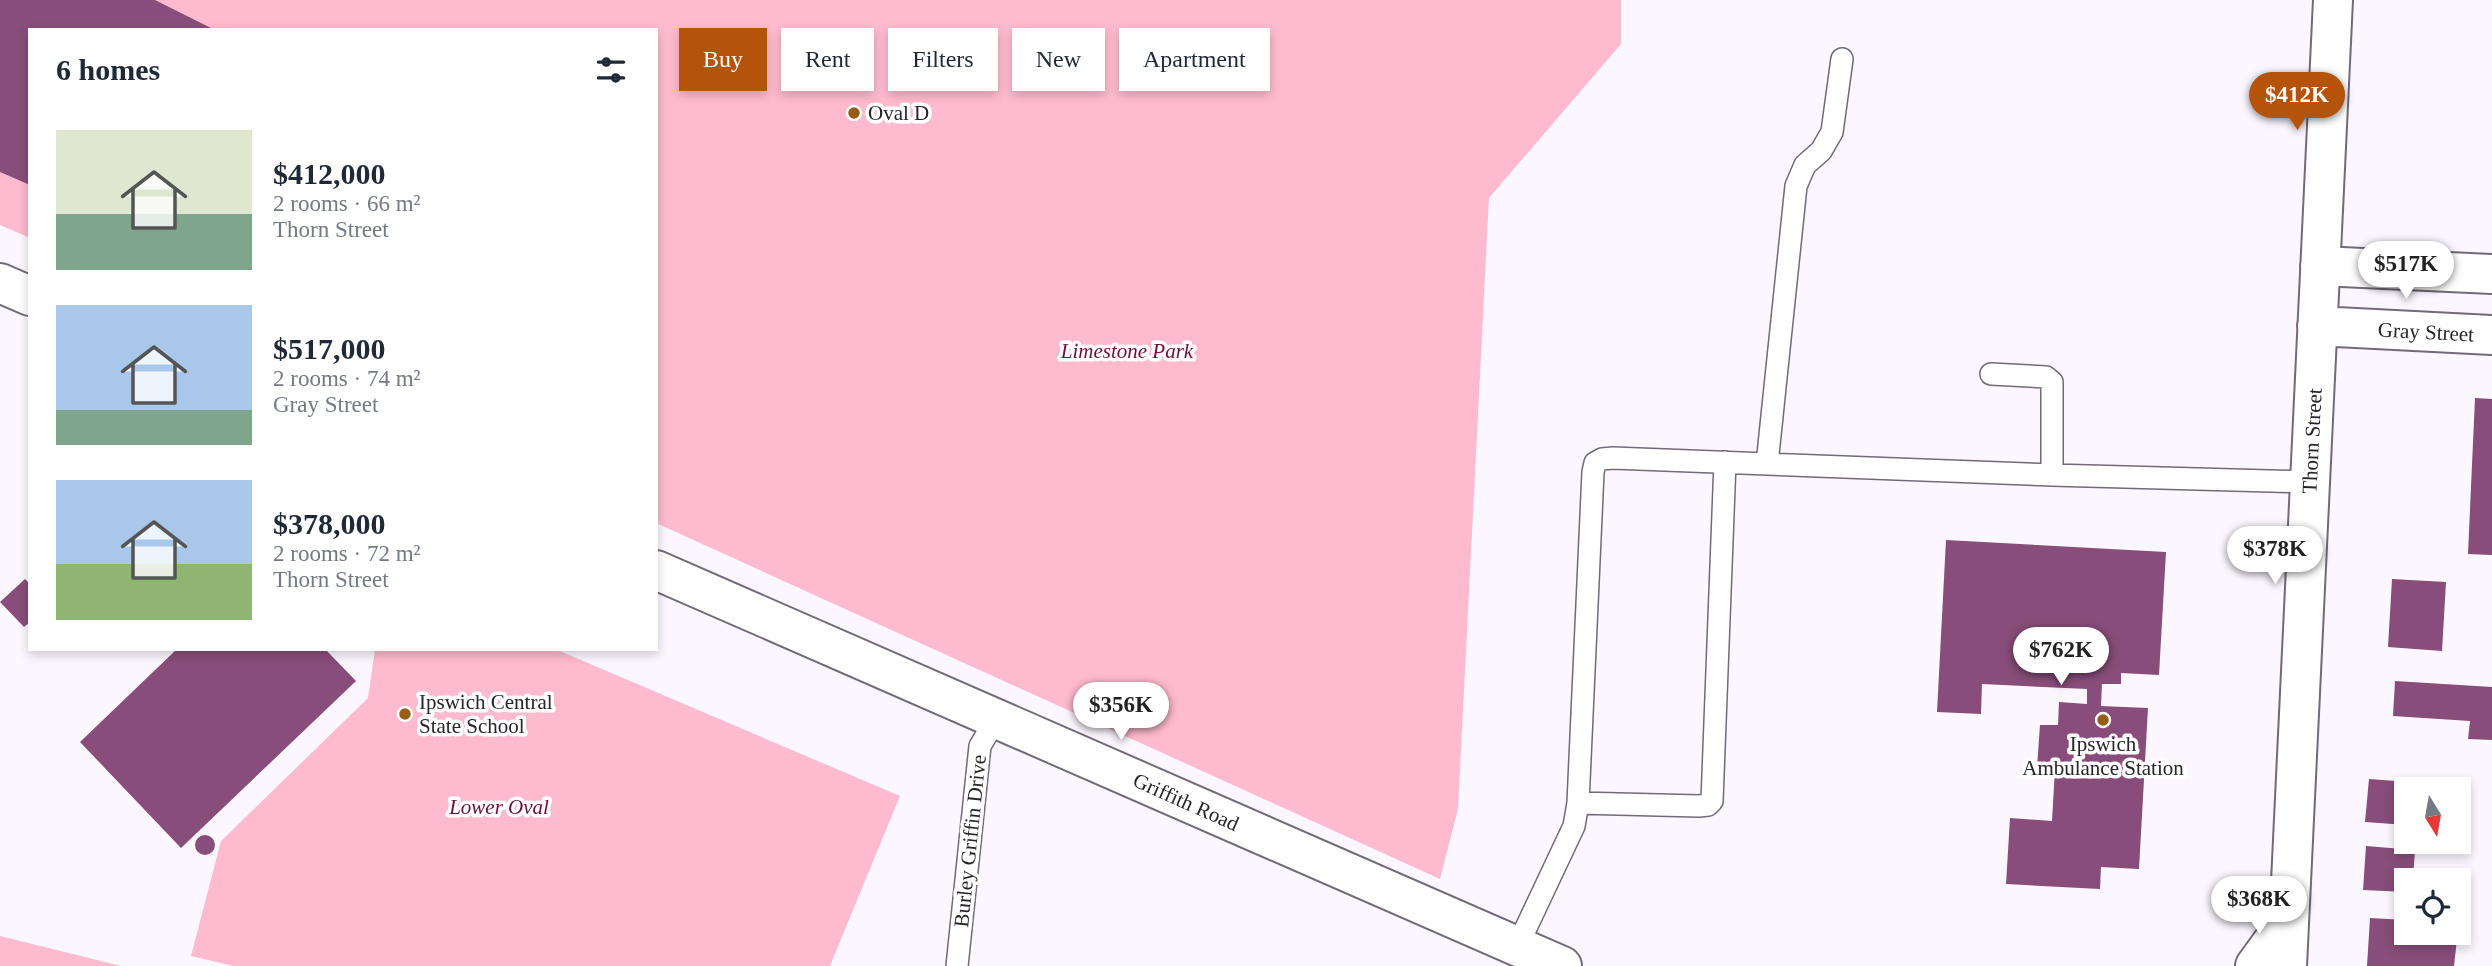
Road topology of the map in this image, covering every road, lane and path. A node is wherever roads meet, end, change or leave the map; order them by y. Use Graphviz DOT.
graph roads {
  1 [pos="2333,0"];
  2 [pos="1842,59"];
  3 [pos="2320,266"];
  4 [pos="2492,274"];
  5 [pos="0,283"];
  6 [pos="28,295"];
  7 [pos="2317,326"];
  8 [pos="2492,335"];
  9 [pos="1991,374"];
  10 [pos="1726,462"];
  11 [pos="1767,464"];
  12 [pos="2052,475"];
  13 [pos="2310,482"];
  14 [pos="658,571"];
  15 [pos="996,719"];
  16 [pos="1578,803"];
  17 [pos="2290,909"];
  18 [pos="1517,947"];
  19 [pos="957,966"];
  20 [pos="1562,966"];
  21 [pos="2255,966"];
  22 [pos="2287,966"];
  1 -- 3 [label="street, Thorn Street"];
  2 -- 11 [label="lane"];
  3 -- 4 [label="street"];
  3 -- 7 [label="street, Thorn Street"];
  5 -- 6 [label="street"];
  7 -- 8 [label="street, Gray Street"];
  7 -- 13 [label="street, Thorn Street"];
  9 -- 12 [label="lane"];
  10 -- 11 [label="lane"];
  10 -- 16 [label="lane"];
  10 -- 16 [label="lane"];
  11 -- 12 [label="lane"];
  12 -- 13 [label="lane"];
  13 -- 17 [label="street, Thorn Street"];
  14 -- 15 [label="street, Griffith Road"];
  15 -- 18 [label="street, Griffith Road"];
  15 -- 19 [label="lane, Burley Griffin Drive"];
  16 -- 18 [label="lane"];
  17 -- 21 [label="street"];
  17 -- 22 [label="street, Thorn Street"];
  18 -- 20 [label="street, Griffith Road"];
}
